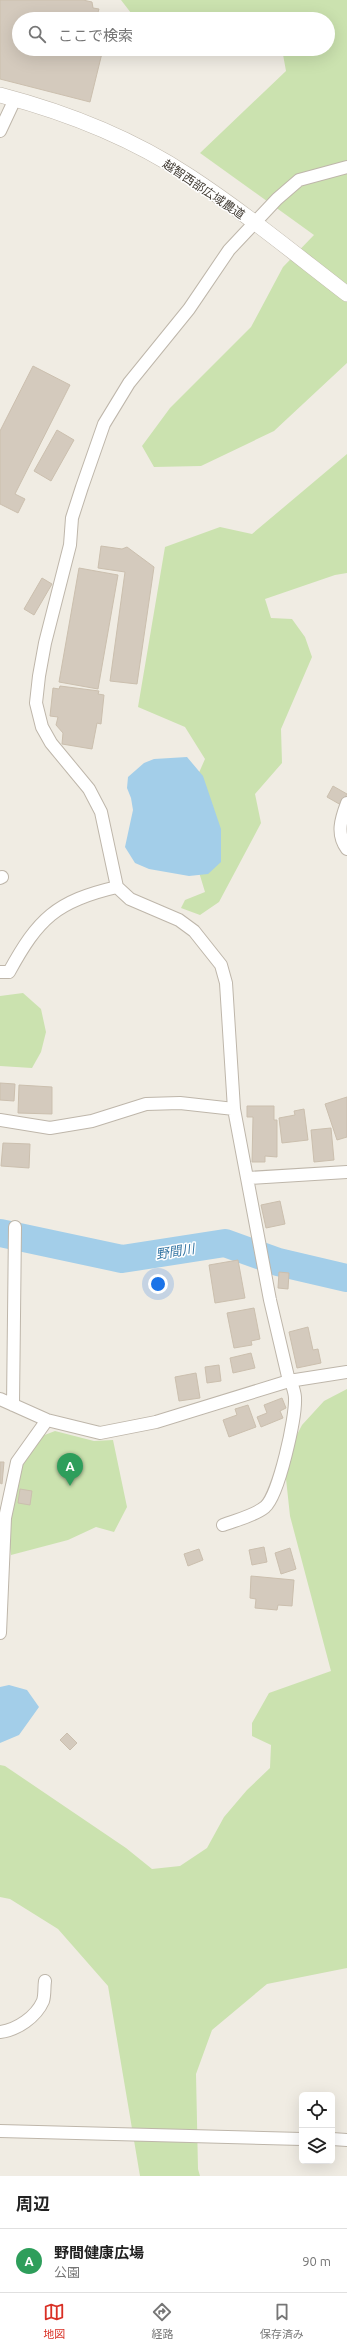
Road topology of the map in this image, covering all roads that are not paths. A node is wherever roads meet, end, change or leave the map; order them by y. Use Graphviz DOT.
graph roads {
  1 [pos="0,95"];
  2 [pos="15,99"];
  3 [pos="0,131"];
  4 [pos="347,167"];
  5 [pos="254,223"];
  6 [pos="347,294"];
  7 [pos="347,803"];
  8 [pos="347,849"];
  9 [pos="116,888"];
  10 [pos="0,972"];
  11 [pos="234,1109"];
  12 [pos="0,1120"];
  13 [pos="347,1172"];
  14 [pos="248,1178"];
  15 [pos="15,1227"];
  16 [pos="347,1372"];
  17 [pos="290,1381"];
  18 [pos="0,1399"];
  19 [pos="13,1405"];
  20 [pos="47,1420"];
  21 [pos="223,1525"];
  22 [pos="0,1633"];
  23 [pos="45,1981"];
  24 [pos="0,2032"];
  25 [pos="0,2131"];
  26 [pos="299,2139"];
  27 [pos="335,2139"];
  28 [pos="347,2140"];
  1 -- 2 [label="street, 越智西部広域農道"];
  2 -- 3 [label="street"];
  2 -- 5 [label="street, 越智西部広域農道"];
  4 -- 5 [label="street"];
  5 -- 6 [label="street, 越智西部広域農道"];
  5 -- 9 [label="street"];
  7 -- 8 [label="street"];
  9 -- 10 [label="street"];
  9 -- 11 [label="street"];
  11 -- 12 [label="street"];
  11 -- 14 [label="street"];
  13 -- 14 [label="street"];
  14 -- 17 [label="street"];
  15 -- 19 [label="street"];
  16 -- 17 [label="street"];
  17 -- 20 [label="street"];
  17 -- 21 [label="street"];
  18 -- 19 [label="street"];
  19 -- 20 [label="street"];
  20 -- 22 [label="street"];
  23 -- 24 [label="street"];
  25 -- 26 [label="street"];
  27 -- 28 [label="street"];
}
